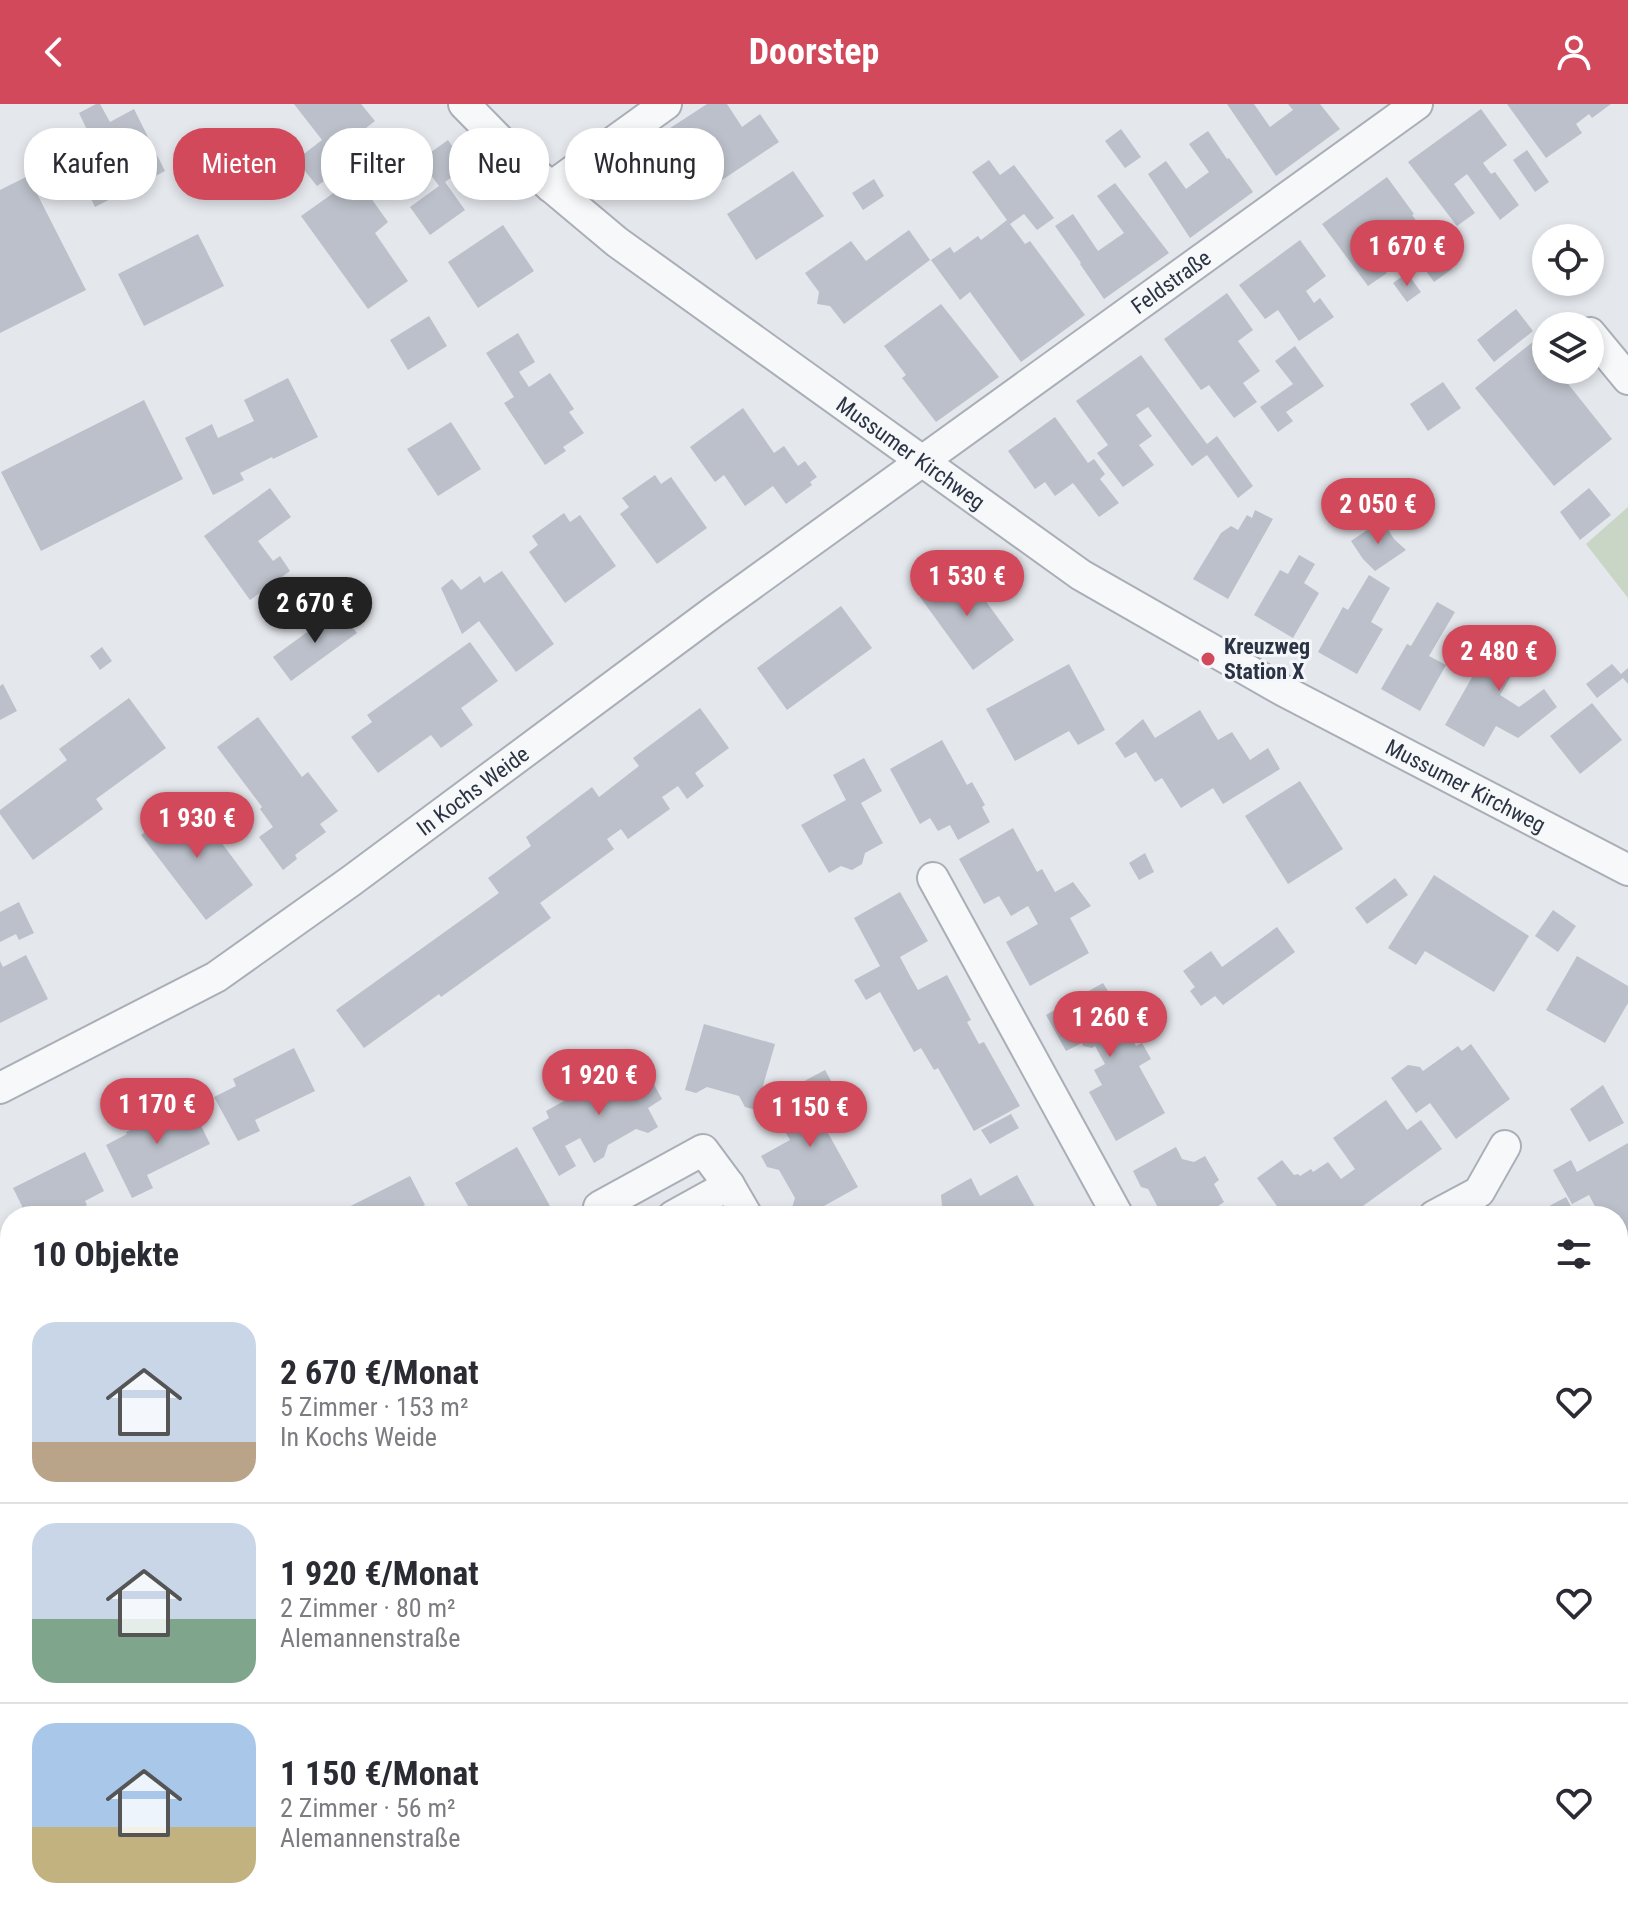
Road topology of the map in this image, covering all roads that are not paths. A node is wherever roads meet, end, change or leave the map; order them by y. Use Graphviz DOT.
graph roads {
  1 [pos="464,104"];
  2 [pos="666,104"];
  3 [pos="1417,104"];
  4 [pos="551,187"];
  5 [pos="1604,350"];
  6 [pos="1628,379"];
  7 [pos="924,461"];
  8 [pos="1628,870"];
  9 [pos="933,878"];
  10 [pos="0,1088"];
  11 [pos="1505,1146"];
  12 [pos="729,1185"];
  13 [pos="601,1206"];
  14 [pos="691,1206"];
  15 [pos="741,1206"];
  16 [pos="1109,1206"];
  17 [pos="1453,1206"];
  1 -- 4 [label="street, Mussumer Kirchweg"];
  2 -- 4 [label="street"];
  3 -- 7 [label="street, Feldstraße"];
  4 -- 7 [label="street, Mussumer Kirchweg"];
  5 -- 6 [label="street"];
  7 -- 8 [label="street, Mussumer Kirchweg"];
  7 -- 10 [label="street, In Kochs Weide"];
  9 -- 16 [label="street"];
  11 -- 17 [label="street"];
  12 -- 13 [label="street"];
  12 -- 14 [label="street"];
  12 -- 15 [label="street"];
}
